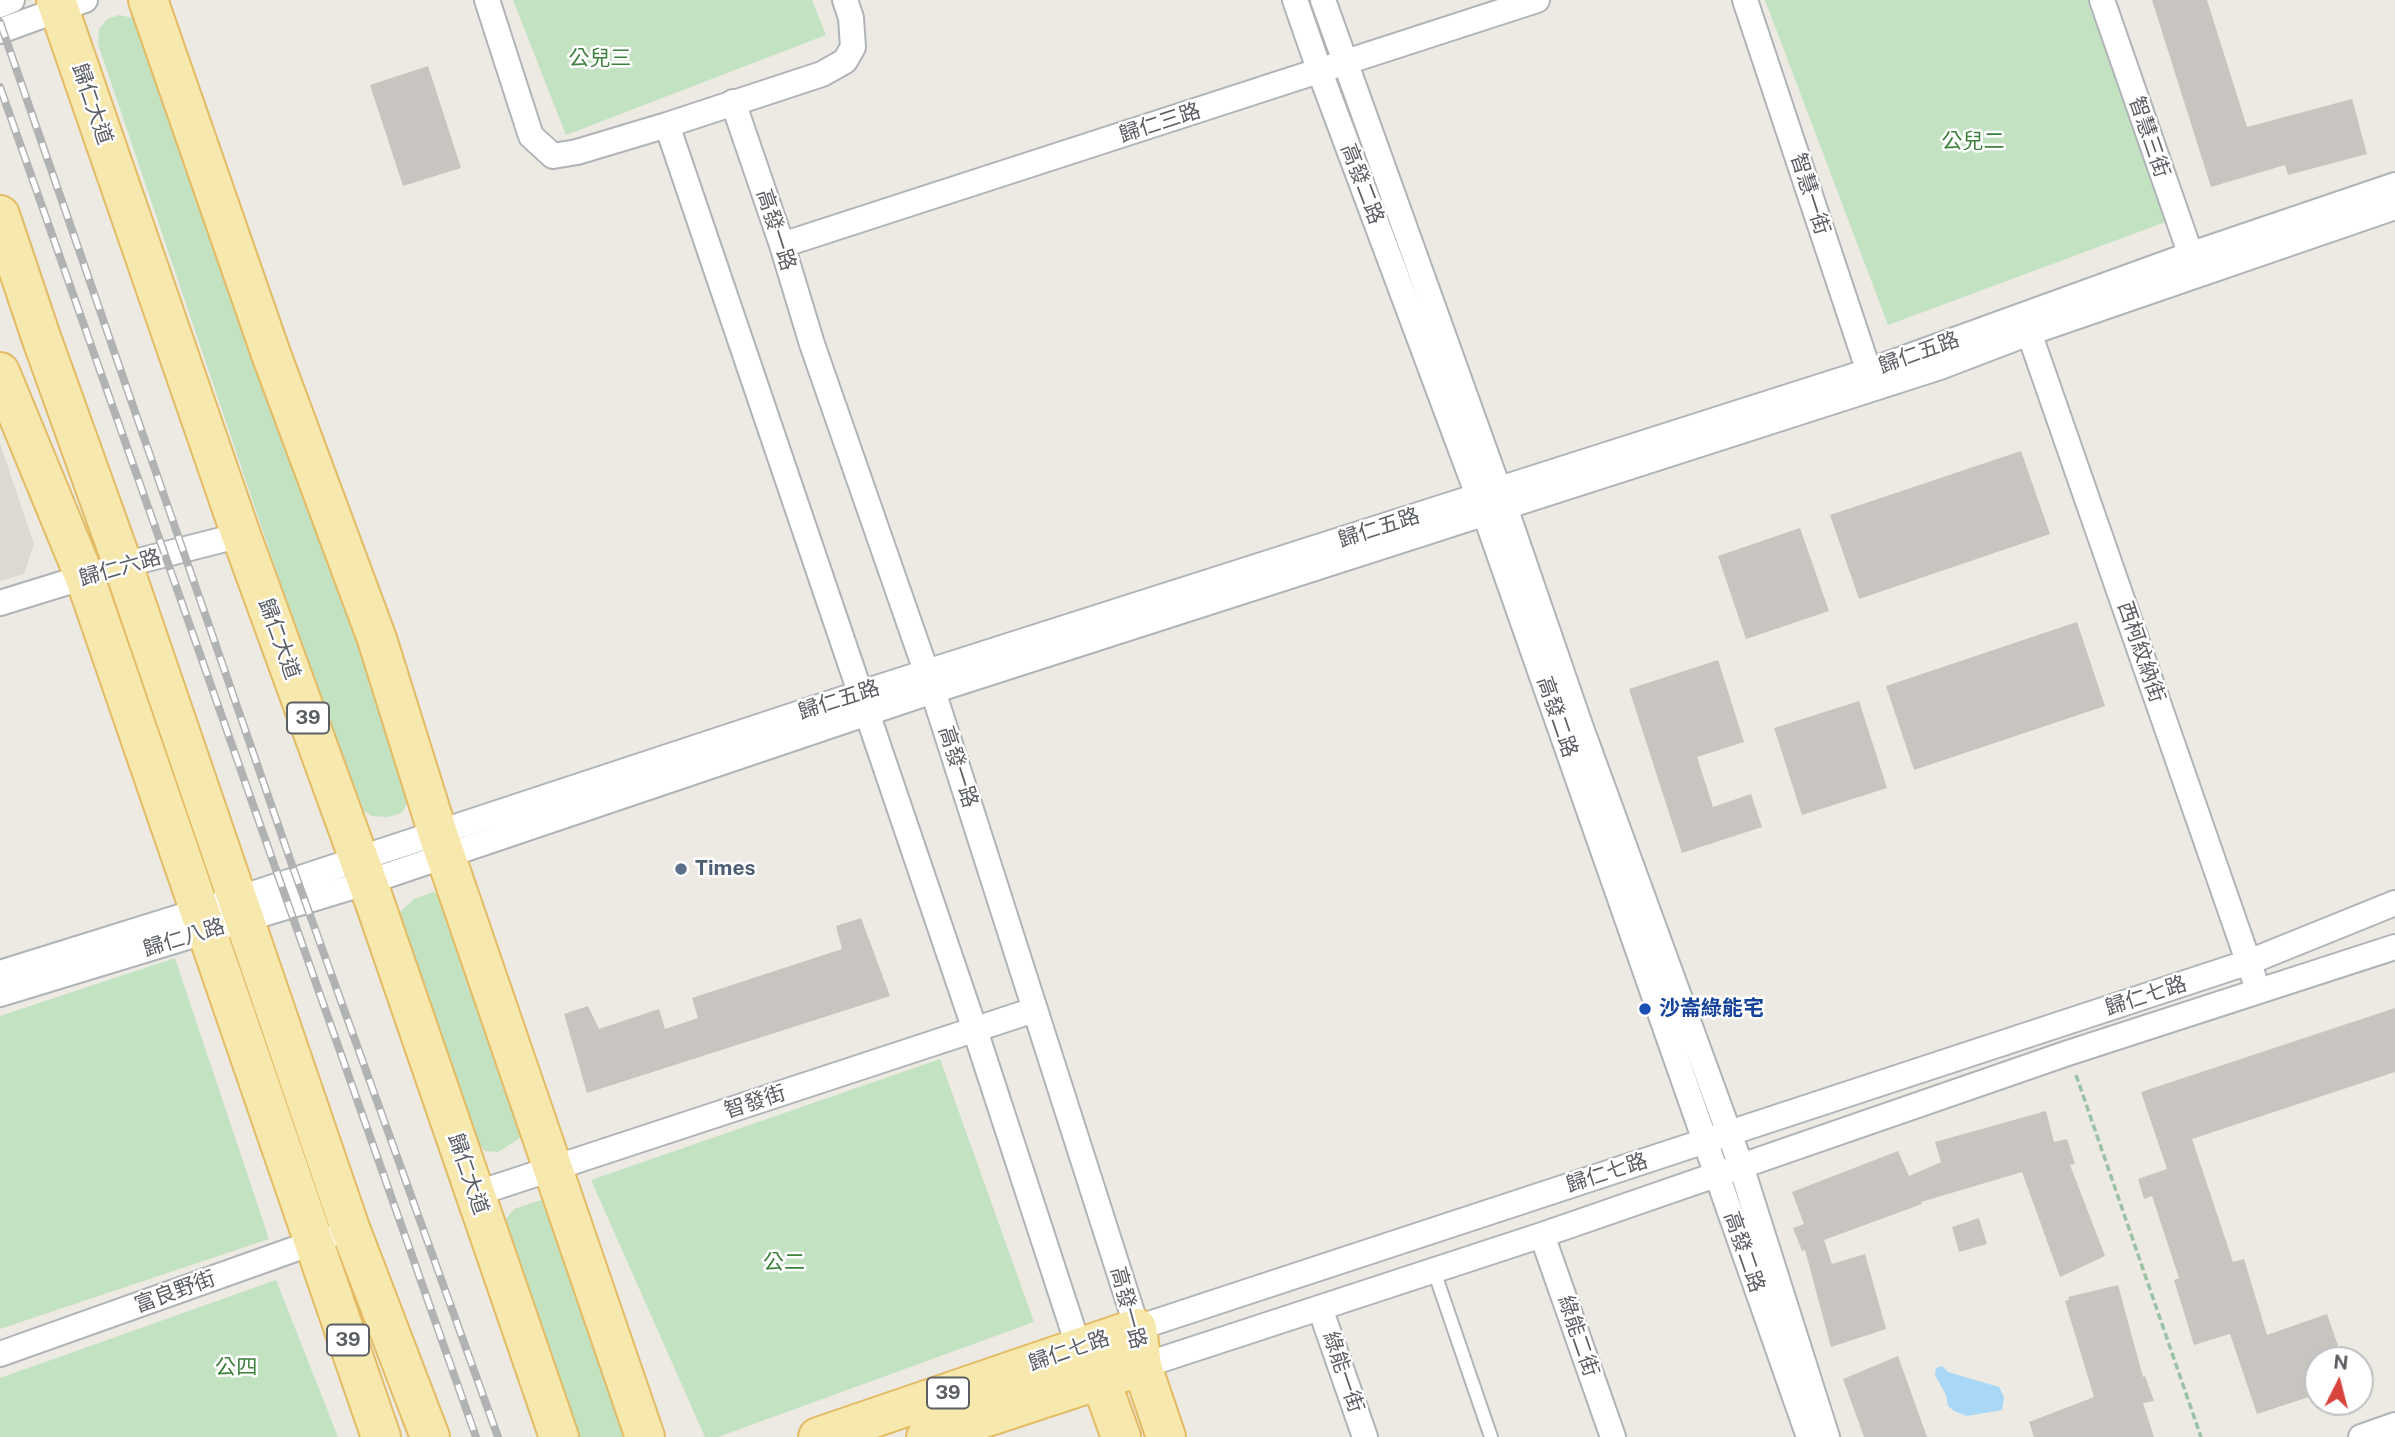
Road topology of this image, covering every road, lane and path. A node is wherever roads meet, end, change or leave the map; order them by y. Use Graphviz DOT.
graph roads {
  1 [pos="12,0"];
  2 [pos="148,0"];
  3 [pos="487,0"];
  4 [pos="845,0"];
  5 [pos="1295,0"];
  6 [pos="1323,0"];
  7 [pos="1537,0"];
  8 [pos="1745,0"];
  9 [pos="2102,0"];
  10 [pos="67,4"];
  11 [pos="0,5"];
  12 [pos="0,31"];
  13 [pos="1345,63"];
  14 [pos="1320,72"];
  15 [pos="733,102"];
  16 [pos="667,125"];
  17 [pos="2395,185"];
  18 [pos="2395,207"];
  19 [pos="0,215"];
  20 [pos="782,245"];
  21 [pos="2193,265"];
  22 [pos="2026,323"];
  23 [pos="0,372"];
  24 [pos="1872,379"];
  25 [pos="1492,502"];
  26 [pos="241,535"];
  27 [pos="123,565"];
  28 [pos="85,578"];
  29 [pos="0,603"];
  30 [pos="930,682"];
  31 [pos="864,703"];
  32 [pos="442,845"];
  33 [pos="364,870"];
  34 [pos="2395,903"];
  35 [pos="241,909"];
  36 [pos="204,921"];
  37 [pos="2395,947"];
  38 [pos="2249,962"];
  39 [pos="0,973"];
  40 [pos="2258,990"];
  41 [pos="0,994"];
  42 [pos="1034,1010"];
  43 [pos="975,1030"];
  44 [pos="2068,1053"];
  45 [pos="1717,1137"];
  46 [pos="1741,1166"];
  47 [pos="551,1168"];
  48 [pos="1717,1174"];
  49 [pos="475,1194"];
  50 [pos="350,1228"];
  51 [pos="1542,1235"];
  52 [pos="315,1242"];
  53 [pos="1434,1271"];
  54 [pos="1320,1308"];
  55 [pos="1137,1328"];
  56 [pos="0,1354"];
  57 [pos="1090,1364"];
  58 [pos="1142,1366"];
  59 [pos="2395,1425"];
  60 [pos="382,1437"];
  61 [pos="430,1437"];
  62 [pos="559,1437"];
  63 [pos="645,1437"];
  64 [pos="818,1437"];
  65 [pos="926,1437"];
  66 [pos="1121,1437"];
  67 [pos="1166,1437"];
  68 [pos="1365,1437"];
  69 [pos="1491,1437"];
  70 [pos="1613,1437"];
  71 [pos="1809,1437"];
  72 [pos="1827,1437"];
  73 [pos="2201,1437"];
  74 [pos="2361,1437"];
  1 -- 11 [label="street"];
  2 -- 32 [label="main road"];
  3 -- 16 [label="street"];
  4 -- 15 [label="street"];
  5 -- 14 [label="street, 高發二路"];
  6 -- 13 [label="street, 高發二路"];
  7 -- 13 [label="street, 歸仁三路"];
  8 -- 24 [label="street, 智慧一街"];
  9 -- 21 [label="street, 智慧三街"];
  10 -- 12 [label="street"];
  10 -- 26 [label="main road, 歸仁大道 / 39"];
  13 -- 14 [label="street, 歸仁三路"];
  13 -- 25 [label="street, 高發二路"];
  14 -- 20 [label="street, 歸仁三路"];
  14 -- 25 [label="street, 高發二路"];
  15 -- 16 [label="street"];
  15 -- 20 [label="street, 高發一路"];
  16 -- 31 [label="street"];
  17 -- 21 [label="street, 歸仁五路"];
  18 -- 21 [label="street, 歸仁五路"];
  19 -- 27 [label="main road, 39"];
  20 -- 30 [label="street, 高發一路"];
  21 -- 22 [label="street, 歸仁五路"];
  22 -- 24 [label="street, 歸仁五路"];
  22 -- 38 [label="street, 西柯紋納街"];
  23 -- 28 [label="main road, 39"];
  24 -- 25 [label="street, 歸仁五路"];
  25 -- 30 [label="street, 歸仁五路"];
  25 -- 45 [label="street, 高發二路"];
  26 -- 27 [label="street, 歸仁六路"];
  26 -- 33 [label="main road, 歸仁大道 / 39"];
  27 -- 28 [label="street, 歸仁六路"];
  27 -- 35 [label="main road, 39"];
  28 -- 29 [label="street, 歸仁六路"];
  28 -- 36 [label="main road, 39"];
  30 -- 31 [label="street, 歸仁五路"];
  30 -- 42 [label="street, 高發一路"];
  31 -- 32 [label="street, 歸仁五路"];
  31 -- 43 [label="street"];
  32 -- 33 [label="street, 歸仁五路"];
  32 -- 47 [label="main road"];
  33 -- 35 [label="street, 歸仁八路"];
  33 -- 49 [label="main road, 歸仁大道 / 39"];
  34 -- 38 [label="street, 歸仁七路"];
  35 -- 36 [label="street, 歸仁八路"];
  35 -- 50 [label="main road, 39"];
  36 -- 39 [label="street, 歸仁八路"];
  36 -- 41 [label="street, 歸仁八路"];
  36 -- 52 [label="main road, 39"];
  37 -- 40 [label="street, 歸仁七路"];
  38 -- 40 [label="street, 西柯紋納街"];
  38 -- 45 [label="street, 歸仁七路"];
  40 -- 44 [label="street, 歸仁七路"];
  42 -- 43 [label="street, 智發街"];
  42 -- 55 [label="street, 高發一路"];
  43 -- 47 [label="street, 智發街"];
  43 -- 57 [label="street"];
  44 -- 46 [label="street, 歸仁七路"];
  44 -- 73 [label="path"];
  45 -- 46 [label="street, 高發二路"];
  45 -- 48 [label="street, 高發二路"];
  45 -- 55 [label="street, 歸仁七路"];
  46 -- 48 [label="street, 歸仁七路"];
  46 -- 72 [label="street, 高發二路"];
  47 -- 49 [label="street, 智發街"];
  47 -- 63 [label="main road"];
  48 -- 51 [label="street, 歸仁七路"];
  48 -- 71 [label="street, 高發二路"];
  49 -- 62 [label="main road, 歸仁大道 / 39"];
  50 -- 52 [label="street, 富良野街"];
  50 -- 61 [label="main road, 39"];
  51 -- 53 [label="street, 歸仁七路"];
  51 -- 70 [label="street, 綠能二街"];
  52 -- 56 [label="street, 富良野街"];
  52 -- 60 [label="main road, 39"];
  53 -- 54 [label="street, 歸仁七路"];
  53 -- 69 [label="lane"];
  54 -- 58 [label="street, 歸仁七路"];
  54 -- 68 [label="street, 綠能一街"];
  55 -- 57 [label="main road, 歸仁七路 / 39"];
  55 -- 58 [label="main road, 高發一路"];
  57 -- 58 [label="main road, 歸仁七路 / 39"];
  57 -- 64 [label="main road, 歸仁七路 / 39"];
  57 -- 65 [label="main road, 歸仁七路"];
  57 -- 66 [label="main road"];
  58 -- 67 [label="main road, 高發一路"];
  59 -- 74 [label="street"];
}
